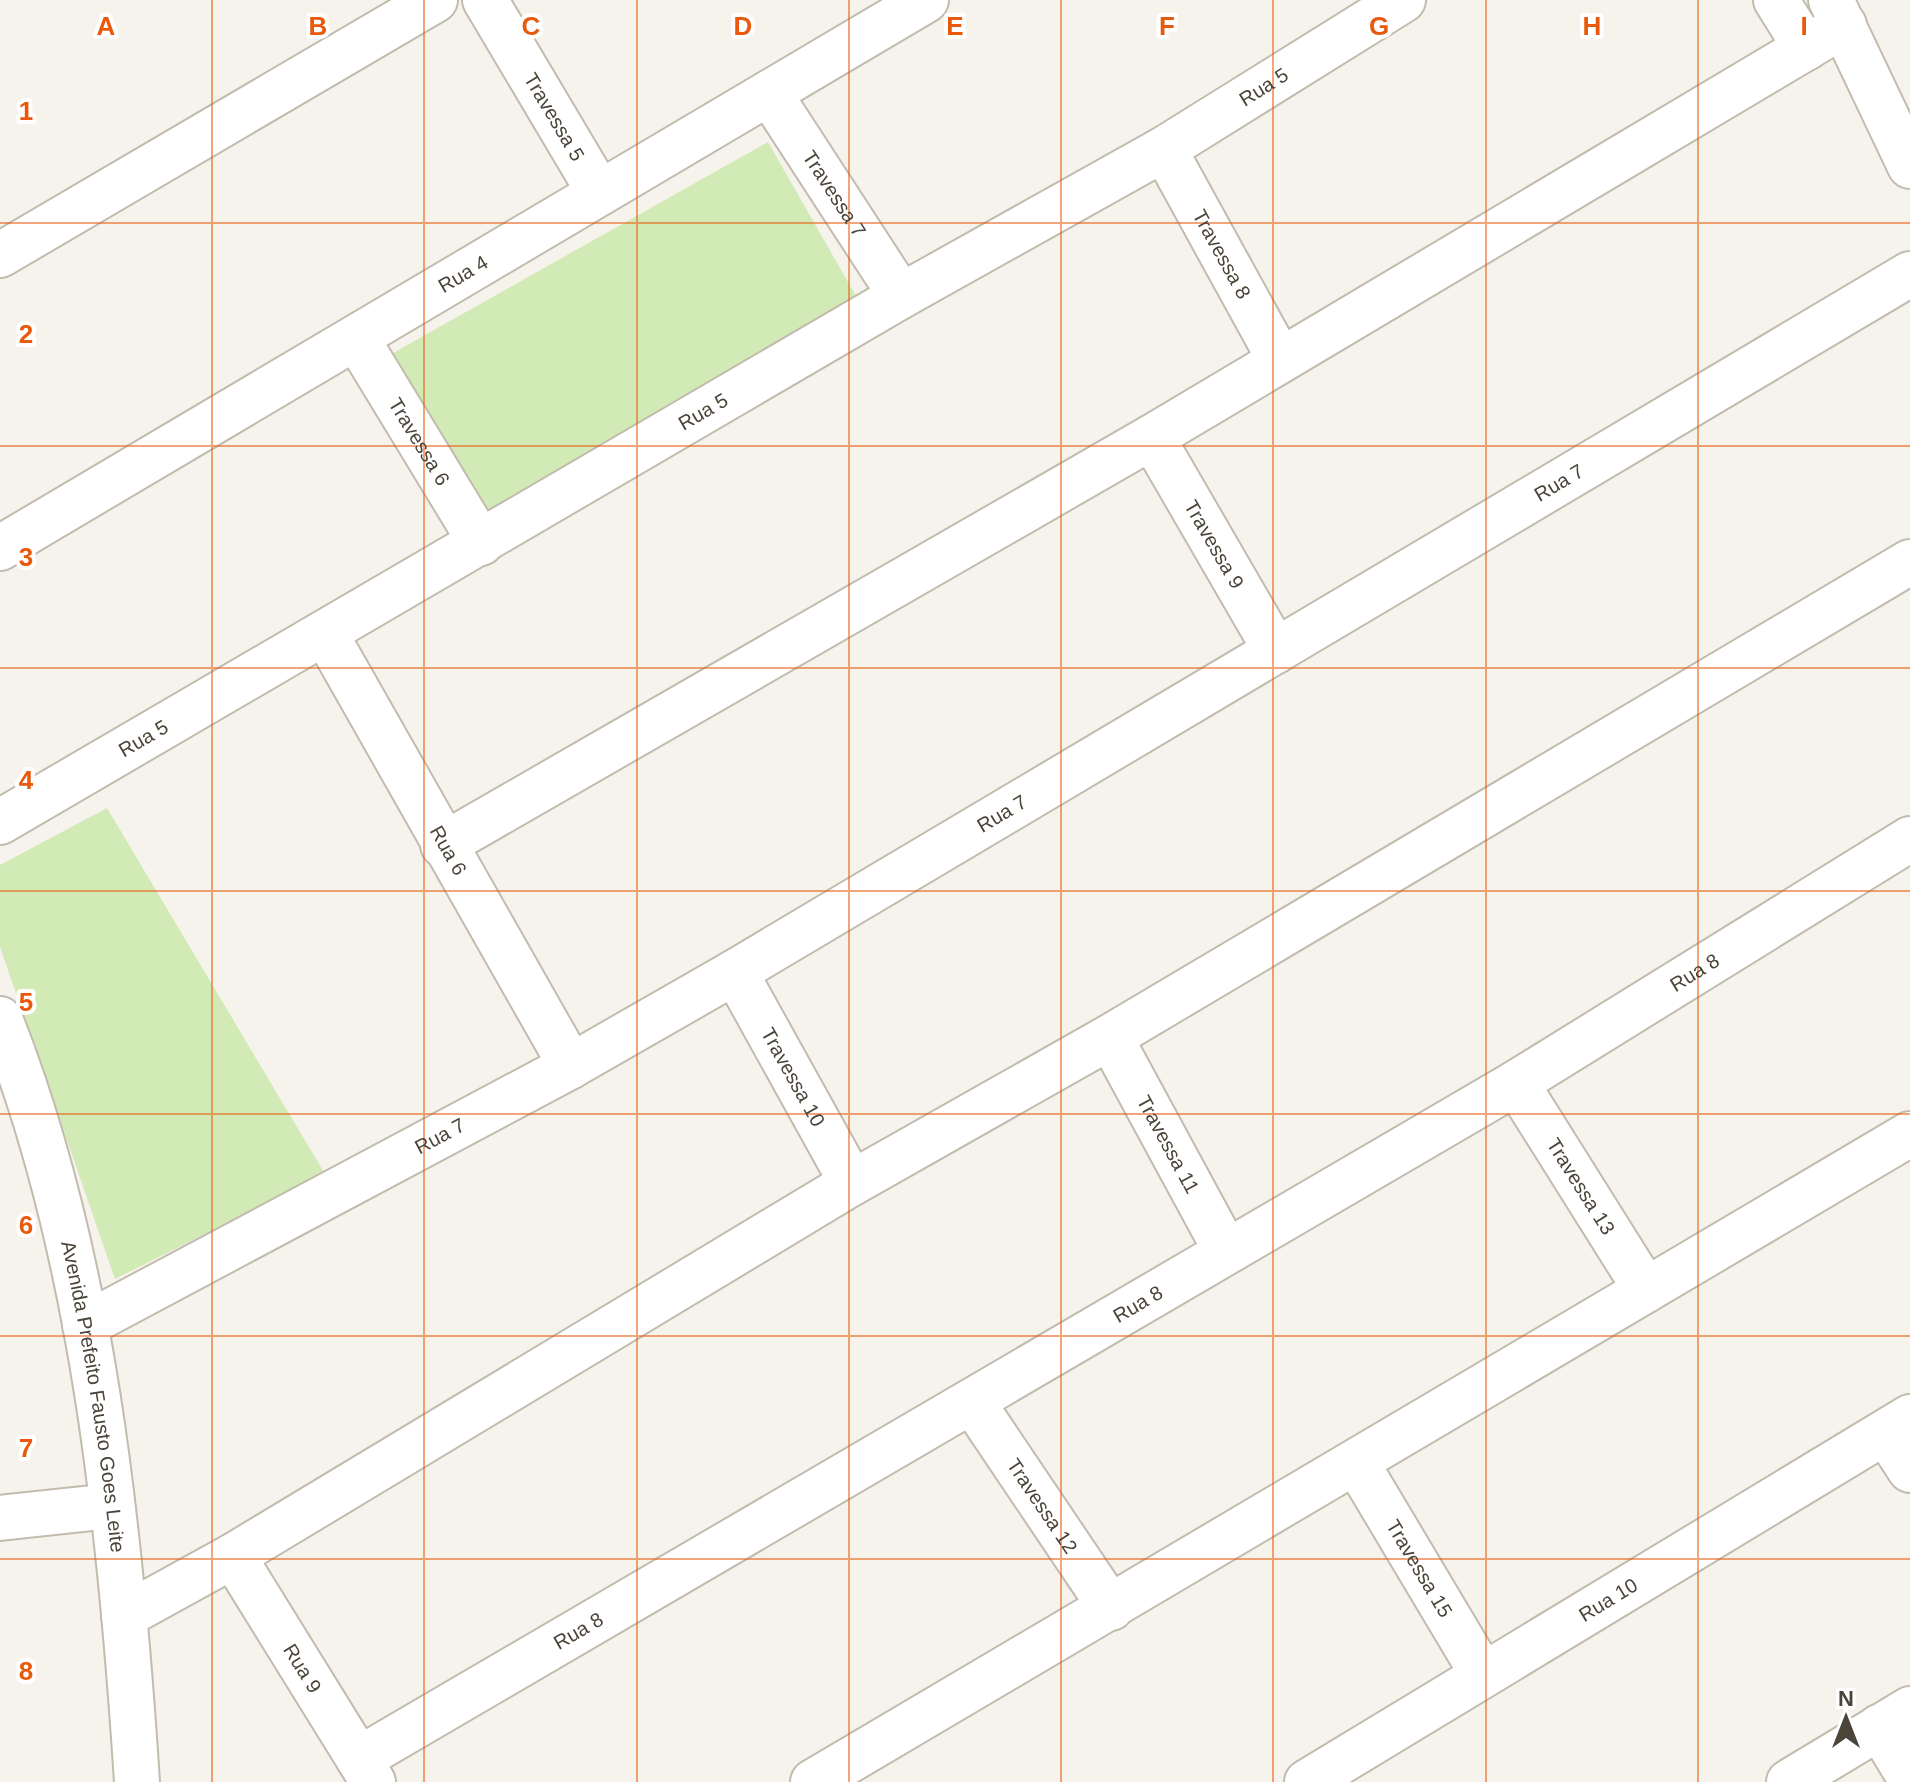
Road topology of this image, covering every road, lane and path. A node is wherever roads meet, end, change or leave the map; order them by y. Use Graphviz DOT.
graph roads {
  1 [pos="435,0"];
  2 [pos="485,0"];
  3 [pos="926,0"];
  4 [pos="1403,0"];
  5 [pos="1776,0"];
  6 [pos="1838,12"];
  7 [pos="1806,48"];
  8 [pos="769,93"];
  9 [pos="1164,149"];
  10 [pos="1910,166"];
  11 [pos="599,192"];
  12 [pos="0,255"];
  13 [pos="1909,278"];
  14 [pos="901,296"];
  15 [pos="357,339"];
  16 [pos="1280,360"];
  17 [pos="1152,437"];
  18 [pos="481,543"];
  19 [pos="0,548"];
  20 [pos="1910,562"];
  21 [pos="325,633"];
  22 [pos="1276,651"];
  23 [pos="0,822"];
  24 [pos="1910,839"];
  25 [pos="443,845"];
  26 [pos="735,972"];
  27 [pos="0,1019"];
  28 [pos="1110,1037"];
  29 [pos="571,1066"];
  30 [pos="1516,1083"];
  31 [pos="1910,1134"];
  32 [pos="852,1183"];
  33 [pos="1226,1251"];
  34 [pos="1646,1290"];
  35 [pos="85,1325"];
  36 [pos="973,1403"];
  37 [pos="1898,1425"];
  38 [pos="1356,1462"];
  39 [pos="1910,1470"];
  40 [pos="111,1506"];
  41 [pos="0,1518"];
  42 [pos="233,1556"];
  43 [pos="1111,1608"];
  44 [pos="124,1616"];
  45 [pos="1483,1675"];
  46 [pos="1894,1718"];
  47 [pos="366,1770"];
  48 [pos="827,1778"];
  49 [pos="1910,1778"];
  50 [pos="137,1782"];
  51 [pos="1307,1782"];
  52 [pos="1789,1782"];
  1 -- 12 [label="street"];
  2 -- 11 [label="street, Travessa 5"];
  3 -- 8 [label="street, Rua 4"];
  4 -- 9 [label="street, Rua 5"];
  5 -- 7 [label="street"];
  6 -- 7 [label="street"];
  6 -- 10 [label="street"];
  7 -- 16 [label="street"];
  8 -- 11 [label="street, Rua 4"];
  8 -- 14 [label="street, Travessa 7"];
  9 -- 14 [label="street, Rua 5"];
  9 -- 16 [label="street, Travessa 8"];
  11 -- 15 [label="street, Rua 4"];
  13 -- 22 [label="street, Rua 7"];
  14 -- 18 [label="street, Rua 5"];
  15 -- 18 [label="street, Travessa 6"];
  15 -- 19 [label="street, Rua 4"];
  16 -- 17 [label="street"];
  17 -- 22 [label="street, Travessa 9"];
  17 -- 25 [label="street"];
  18 -- 21 [label="street, Rua 5"];
  20 -- 28 [label="street"];
  21 -- 23 [label="street, Rua 5"];
  21 -- 25 [label="street, Rua 6"];
  22 -- 26 [label="street, Rua 7"];
  24 -- 30 [label="street, Rua 8"];
  25 -- 29 [label="street, Rua 6"];
  26 -- 29 [label="street, Rua 7"];
  26 -- 32 [label="street, Travessa 10"];
  27 -- 35 [label="street, Avenida Prefeito Fausto Goes Leite"];
  28 -- 32 [label="street"];
  28 -- 33 [label="street, Travessa 11"];
  29 -- 35 [label="street, Rua 7"];
  30 -- 33 [label="street, Rua 8"];
  30 -- 34 [label="street, Travessa 13"];
  31 -- 34 [label="street"];
  32 -- 42 [label="street"];
  33 -- 36 [label="street, Rua 8"];
  34 -- 38 [label="street"];
  35 -- 40 [label="street, Avenida Prefeito Fausto Goes Leite"];
  36 -- 43 [label="street, Travessa 12"];
  36 -- 47 [label="street, Rua 8"];
  37 -- 39 [label="street"];
  37 -- 45 [label="street, Rua 10"];
  38 -- 43 [label="street"];
  38 -- 45 [label="street, Travessa 15"];
  40 -- 41 [label="street"];
  40 -- 44 [label="street, Avenida Prefeito Fausto Goes Leite"];
  42 -- 44 [label="street"];
  42 -- 47 [label="street, Rua 9"];
  43 -- 48 [label="street"];
  44 -- 50 [label="street, Avenida Prefeito Fausto Goes Leite"];
  45 -- 51 [label="street, Rua 10"];
  46 -- 49 [label="street"];
  46 -- 52 [label="street"];
}
